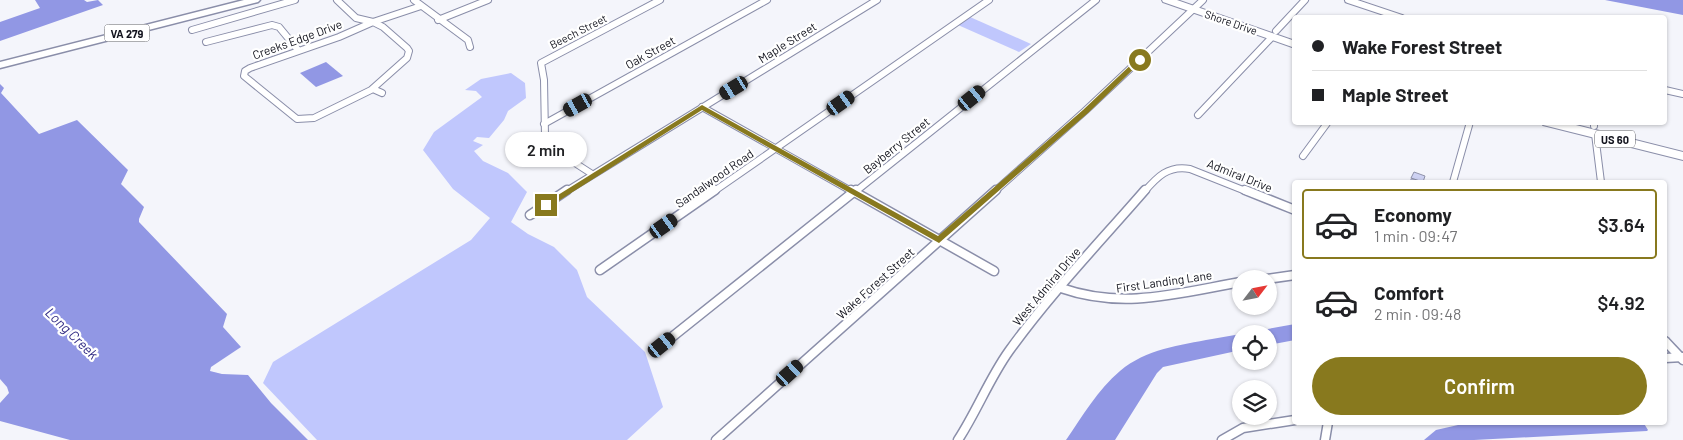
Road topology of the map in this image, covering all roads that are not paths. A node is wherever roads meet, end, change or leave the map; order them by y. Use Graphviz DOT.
graph roads {
  1 [pos="222,0"];
  2 [pos="255,0"];
  3 [pos="295,0"];
  4 [pos="337,0"];
  5 [pos="414,0"];
  6 [pos="488,0"];
  7 [pos="660,0"];
  8 [pos="767,0"];
  9 [pos="877,0"];
  10 [pos="989,0"];
  11 [pos="1096,0"];
  12 [pos="1167,0"];
  13 [pos="1186,0"];
  14 [pos="1305,0"];
  15 [pos="1348,0"];
  16 [pos="1198,4"];
  17 [pos="421,6"];
  18 [pos="1393,15"];
  19 [pos="438,20"];
  20 [pos="373,22"];
  21 [pos="192,30"];
  22 [pos="1274,34"];
  23 [pos="1292,37"];
  24 [pos="206,42"];
  25 [pos="1292,43"];
  26 [pos="470,47"];
  27 [pos="298,50"];
  28 [pos="19,56"];
  29 [pos="0,57"];
  30 [pos="0,65"];
  31 [pos="373,89"];
  32 [pos="1667,90"];
  33 [pos="382,93"];
  34 [pos="1683,94"];
  35 [pos="702,107"];
  36 [pos="1198,115"];
  37 [pos="544,124"];
  38 [pos="1326,125"];
  39 [pos="1469,125"];
  40 [pos="1570,125"];
  41 [pos="1594,128"];
  42 [pos="1683,148"];
  43 [pos="776,149"];
  44 [pos="1303,156"];
  45 [pos="1683,156"];
  46 [pos="1176,168"];
  47 [pos="592,174"];
  48 [pos="1454,180"];
  49 [pos="1601,180"];
  50 [pos="854,193"];
  51 [pos="1292,209"];
  52 [pos="530,215"];
  53 [pos="939,240"];
  54 [pos="600,270"];
  55 [pos="994,271"];
  56 [pos="1292,275"];
  57 [pos="1278,277"];
  58 [pos="1232,283"];
  59 [pos="1061,288"];
  60 [pos="1667,343"];
  61 [pos="662,345"];
  62 [pos="1667,358"];
  63 [pos="1682,358"];
  64 [pos="1292,420"];
  65 [pos="1328,425"];
  66 [pos="716,440"];
  67 [pos="958,440"];
  68 [pos="1222,440"];
  69 [pos="1325,440"];
  1 -- 28 [label="main road, VA 279"];
  2 -- 28 [label="main road, VA 279"];
  3 -- 21 [label="street"];
  4 -- 20 [label="street"];
  5 -- 17 [label="street"];
  6 -- 19 [label="street"];
  7 -- 37 [label="street, Beech Street"];
  8 -- 37 [label="street, Oak Street"];
  9 -- 35 [label="street, Maple Street"];
  10 -- 43 [label="street, Sandalwood Road"];
  11 -- 50 [label="street, Bayberry Street"];
  12 -- 16 [label="highway, Shore Drive"];
  13 -- 16 [label="highway, Shore Drive"];
  14 -- 22 [label="street"];
  15 -- 18 [label="street"];
  16 -- 22 [label="highway, Shore Drive"];
  16 -- 53 [label="street, Wake Forest Street"];
  17 -- 19 [label="street"];
  17 -- 20 [label="street"];
  19 -- 26 [label="street"];
  20 -- 27 [label="street, Creeks Edge Drive"];
  20 -- 31 [label="street, Creeks Edge Drive"];
  22 -- 23 [label="highway, Shore Drive"];
  22 -- 25 [label="highway, Shore Drive"];
  22 -- 36 [label="street"];
  24 -- 27 [label="street"];
  27 -- 31 [label="street, Creeks Edge Drive"];
  28 -- 29 [label="main road, VA 279"];
  28 -- 30 [label="main road, VA 279"];
  31 -- 33 [label="street"];
  32 -- 34 [label="street"];
  35 -- 43 [label="street"];
  35 -- 47 [label="street, Maple Street"];
  37 -- 47 [label="street"];
  38 -- 44 [label="street"];
  39 -- 48 [label="street"];
  40 -- 41 [label="highway, US 60"];
  41 -- 42 [label="highway, US 60"];
  41 -- 45 [label="highway, US 60"];
  41 -- 49 [label="street"];
  43 -- 50 [label="street"];
  43 -- 54 [label="street, Sandalwood Road"];
  46 -- 51 [label="street, Admiral Drive"];
  46 -- 59 [label="street, West Admiral Drive"];
  47 -- 52 [label="street, Maple Street"];
  50 -- 53 [label="street"];
  50 -- 61 [label="street, Bayberry Street"];
  53 -- 55 [label="street"];
  53 -- 66 [label="street, Wake Forest Street"];
  56 -- 57 [label="street"];
  58 -- 59 [label="street, First Landing Lane"];
  59 -- 67 [label="street, West Admiral Drive"];
  60 -- 63 [label="street"];
  62 -- 63 [label="street"];
  64 -- 68 [label="street"];
  65 -- 69 [label="street"];
}
